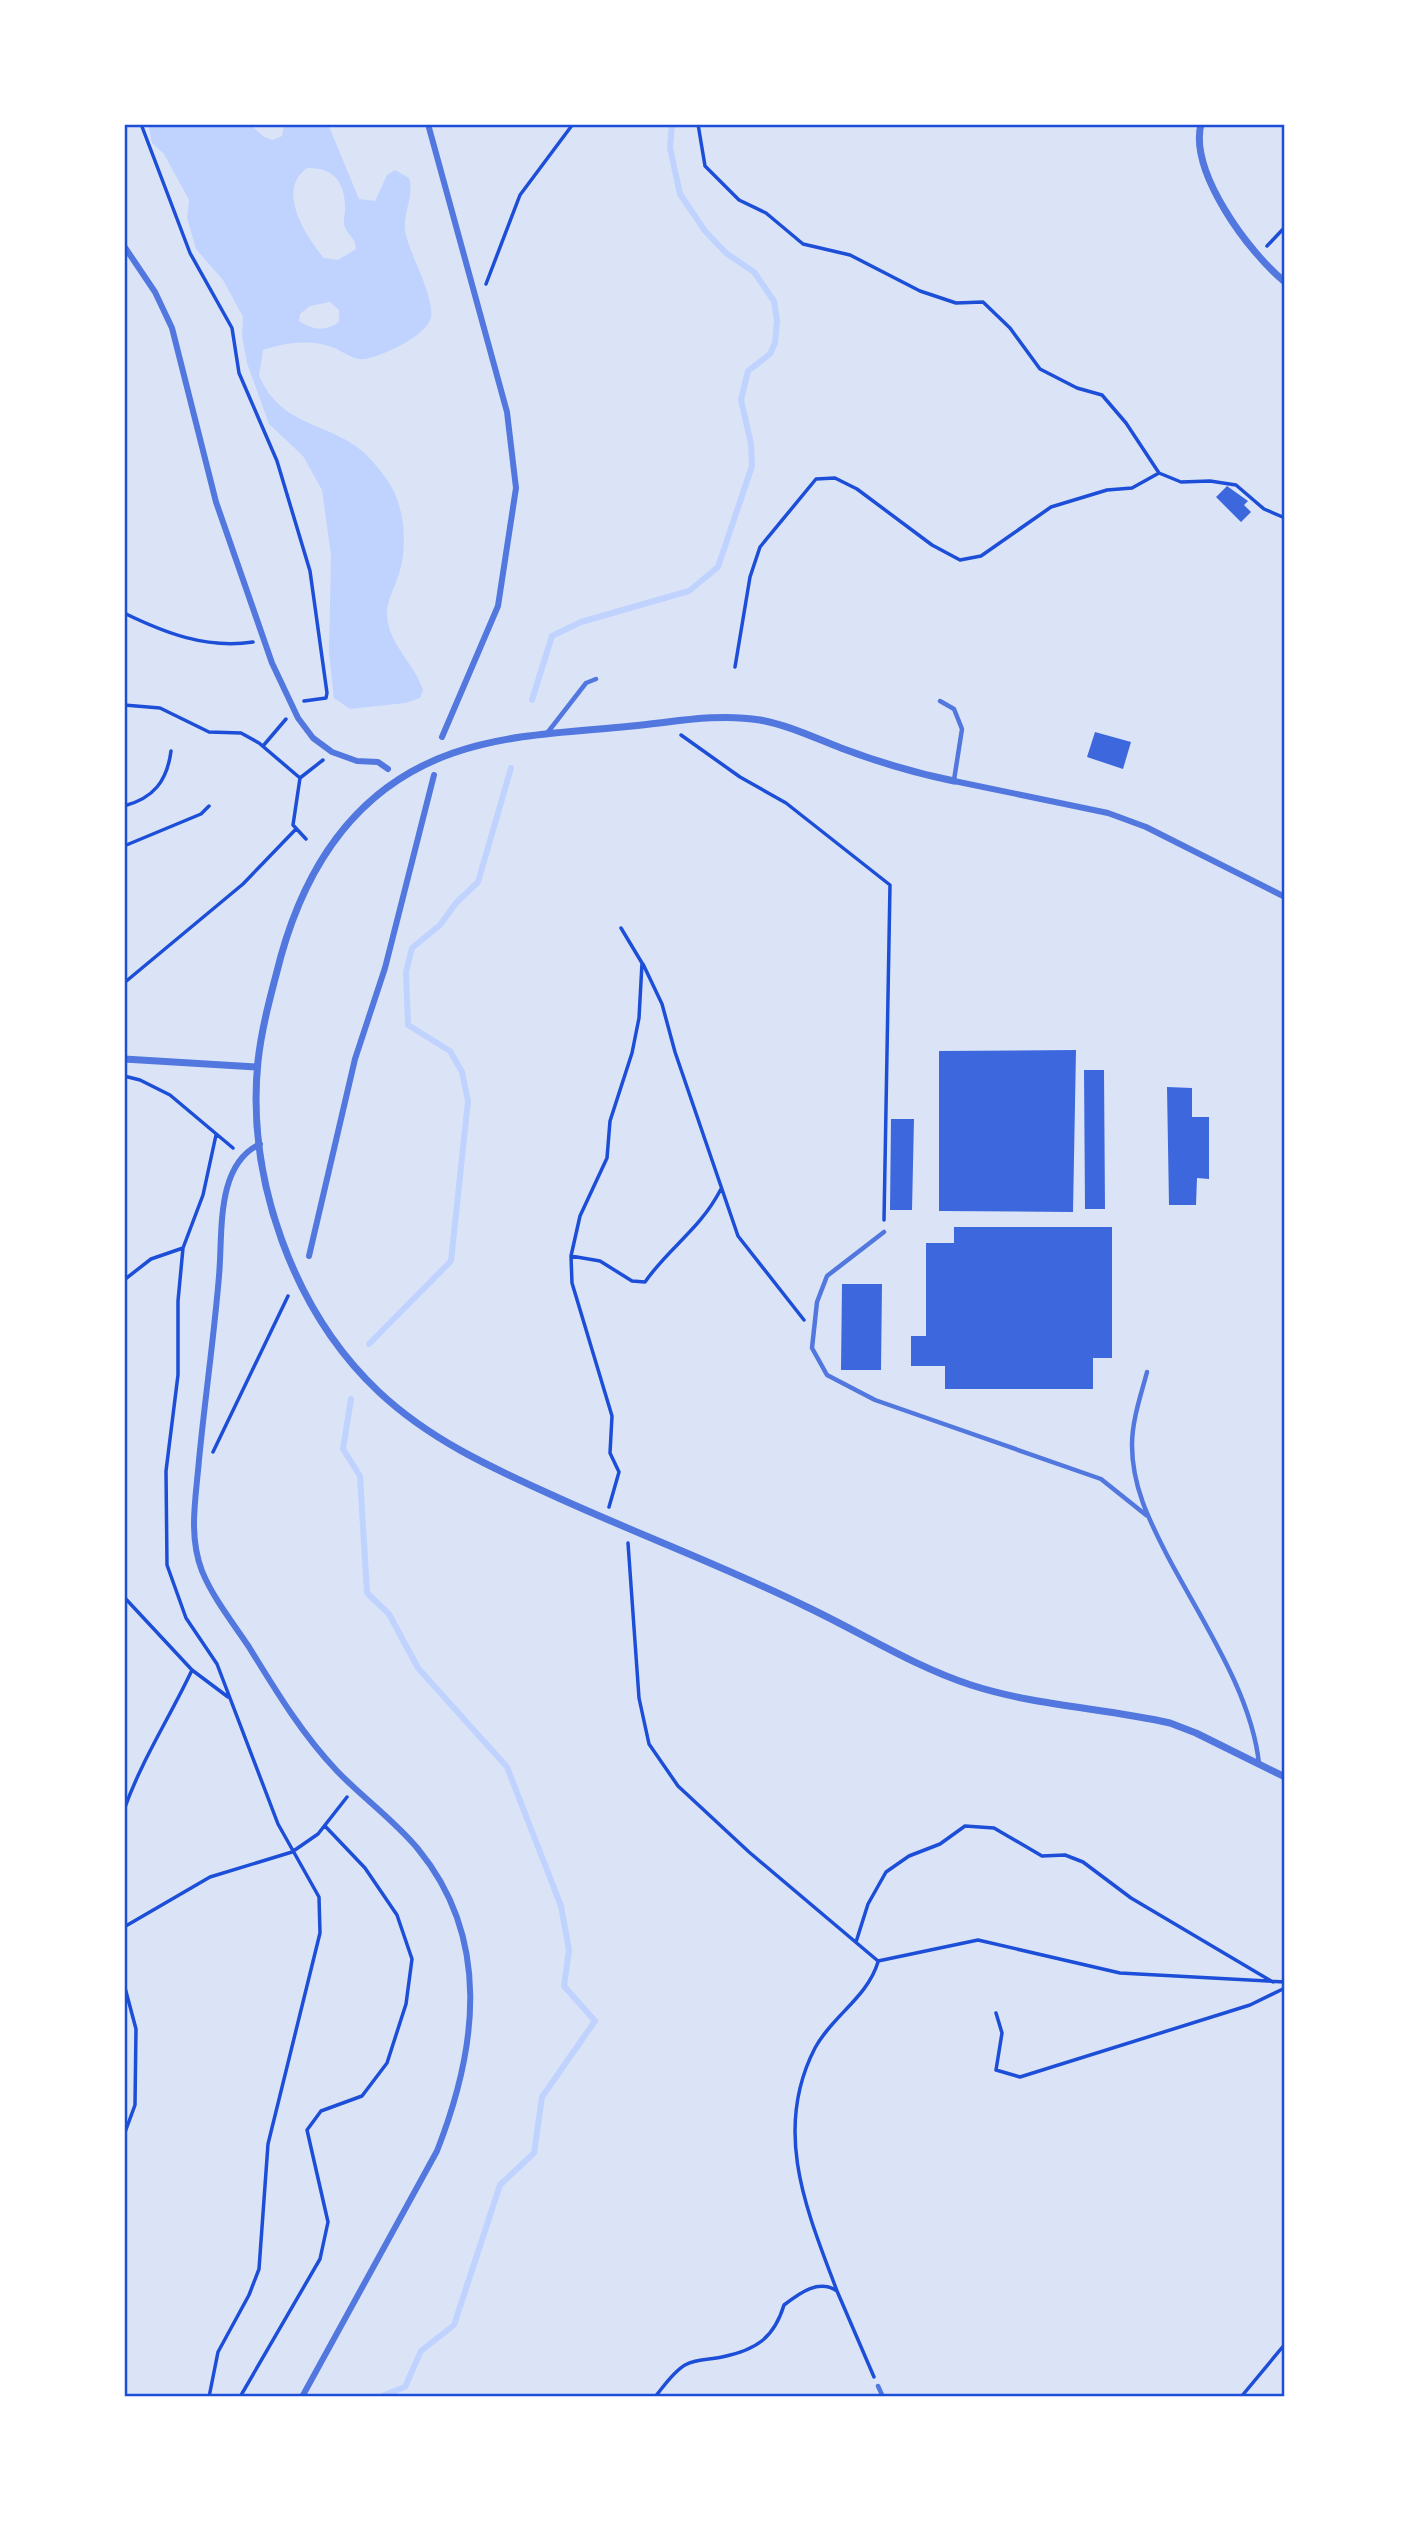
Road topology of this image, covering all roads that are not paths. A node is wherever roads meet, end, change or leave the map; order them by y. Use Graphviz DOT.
graph roads {
  1 [pos="428,124"];
  2 [pos="1201,124"];
  3 [pos="124,246"];
  4 [pos="1285,282"];
  5 [pos="596,679"];
  6 [pos="940,701"];
  7 [pos="546,735"];
  8 [pos="442,737"];
  9 [pos="388,769"];
  10 [pos="434,775"];
  11 [pos="954,781"];
  12 [pos="1285,897"];
  13 [pos="124,1059"];
  14 [pos="257,1067"];
  15 [pos="260,1144"];
  16 [pos="884,1232"];
  17 [pos="309,1256"];
  18 [pos="1147,1372"];
  19 [pos="1146,1516"];
  20 [pos="1259,1764"];
  21 [pos="1285,1777"];
  22 [pos="878,2386"];
  23 [pos="302,2397"];
  24 [pos="883,2397"];
  1 -- 8 [label="street"];
  2 -- 4 [label="street"];
  3 -- 9 [label="street"];
  5 -- 7 [label="lane"];
  6 -- 11 [label="lane"];
  7 -- 11 [label="street"];
  7 -- 14 [label="street"];
  10 -- 17 [label="street"];
  11 -- 12 [label="street"];
  13 -- 14 [label="street"];
  14 -- 15 [label="street"];
  15 -- 20 [label="street"];
  15 -- 23 [label="street"];
  16 -- 19 [label="lane"];
  18 -- 19 [label="lane"];
  19 -- 20 [label="lane"];
  20 -- 21 [label="street"];
  22 -- 24 [label="lane"];
}
